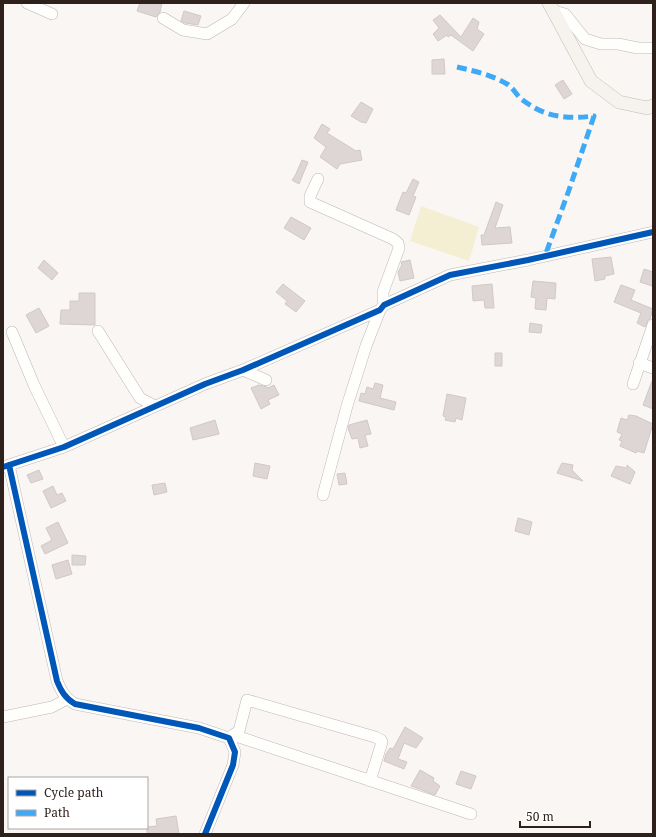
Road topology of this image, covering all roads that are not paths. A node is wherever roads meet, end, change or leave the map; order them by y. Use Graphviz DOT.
graph roads {
  1 [pos="27,3"];
  2 [pos="244,3"];
  3 [pos="551,7"];
  4 [pos="52,14"];
  5 [pos="163,18"];
  6 [pos="653,48"];
  7 [pos="653,106"];
  8 [pos="318,179"];
  9 [pos="653,232"];
  10 [pos="382,307"];
  11 [pos="653,325"];
  12 [pos="98,331"];
  13 [pos="12,332"];
  14 [pos="639,362"];
  15 [pos="653,368"];
  16 [pos="243,370"];
  17 [pos="266,380"];
  18 [pos="633,384"];
  19 [pos="155,406"];
  20 [pos="64,447"];
  21 [pos="6,466"];
  22 [pos="323,495"];
  23 [pos="67,699"];
  24 [pos="3,717"];
  25 [pos="231,736"];
  26 [pos="370,781"];
  27 [pos="471,814"];
  28 [pos="206,834"];
  1 -- 4 [label="street"];
  2 -- 5 [label="street"];
  3 -- 6 [label="street"];
  3 -- 7 [label="main road"];
  8 -- 10 [label="street"];
  9 -- 10 [label="street"];
  10 -- 16 [label="street"];
  10 -- 22 [label="street"];
  11 -- 14 [label="street"];
  12 -- 19 [label="street"];
  13 -- 20 [label="street"];
  14 -- 15 [label="street"];
  14 -- 18 [label="street"];
  16 -- 17 [label="street"];
  16 -- 19 [label="street"];
  19 -- 20 [label="street"];
  20 -- 21 [label="street"];
  21 -- 23 [label="street"];
  23 -- 24 [label="street"];
  23 -- 25 [label="street"];
  25 -- 26 [label="street"];
  25 -- 26 [label="street"];
  25 -- 28 [label="street"];
  26 -- 27 [label="street"];
}
